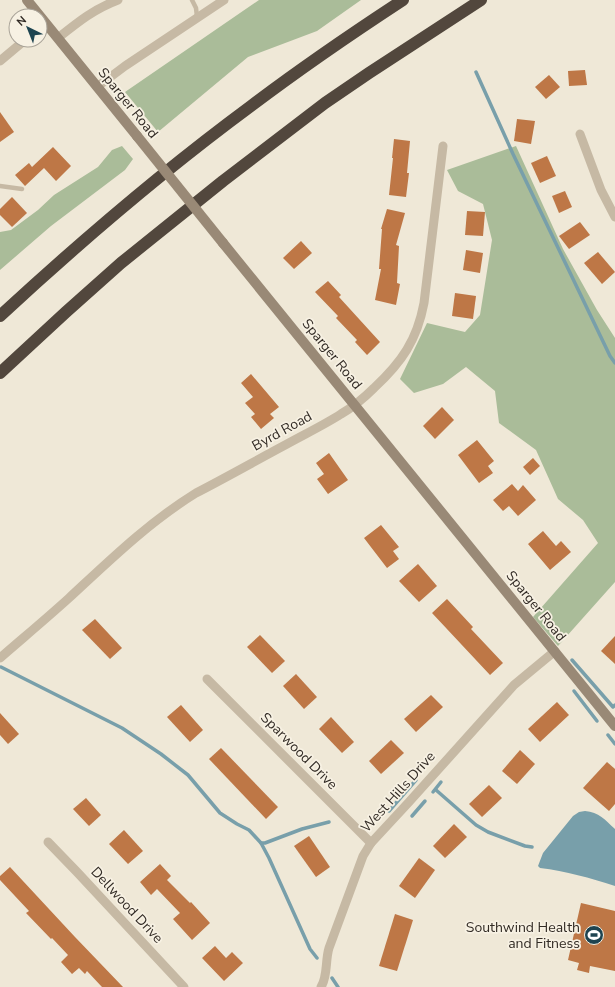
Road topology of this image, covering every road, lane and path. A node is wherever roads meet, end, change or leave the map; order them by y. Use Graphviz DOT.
graph roads {
  1 [pos="118,0"];
  2 [pos="192,0"];
  3 [pos="224,0"];
  4 [pos="403,0"];
  5 [pos="481,0"];
  6 [pos="197,18"];
  7 [pos="48,29"];
  8 [pos="58,38"];
  9 [pos="15,48"];
  10 [pos="0,61"];
  11 [pos="97,87"];
  12 [pos="580,134"];
  13 [pos="443,146"];
  14 [pos="0,186"];
  15 [pos="22,189"];
  16 [pos="615,218"];
  17 [pos="0,316"];
  18 [pos="0,374"];
  19 [pos="355,405"];
  20 [pos="555,652"];
  21 [pos="0,658"];
  22 [pos="207,679"];
  23 [pos="614,722"];
  24 [pos="48,842"];
  25 [pos="370,843"];
  26 [pos="184,987"];
  27 [pos="321,987"];
  1 -- 8 [label="street"];
  2 -- 6 [label="lane"];
  3 -- 6 [label="street"];
  4 -- 17 [label="highway"];
  5 -- 18 [label="highway"];
  6 -- 11 [label="street"];
  7 -- 8 [label="street, Sparger Road"];
  8 -- 11 [label="street, Sparger Road"];
  9 -- 10 [label="street"];
  11 -- 19 [label="street, Sparger Road, bridge"];
  12 -- 16 [label="street"];
  13 -- 19 [label="street, Byrd Road"];
  14 -- 15 [label="lane"];
  19 -- 20 [label="street, Sparger Road"];
  19 -- 21 [label="street, Byrd Road"];
  20 -- 23 [label="street, Sparger Road"];
  20 -- 25 [label="street, West Hills Drive"];
  22 -- 25 [label="street, Sparwood Drive"];
  24 -- 26 [label="street, Dellwood Drive"];
  25 -- 27 [label="street, West Hills Drive"];
}
